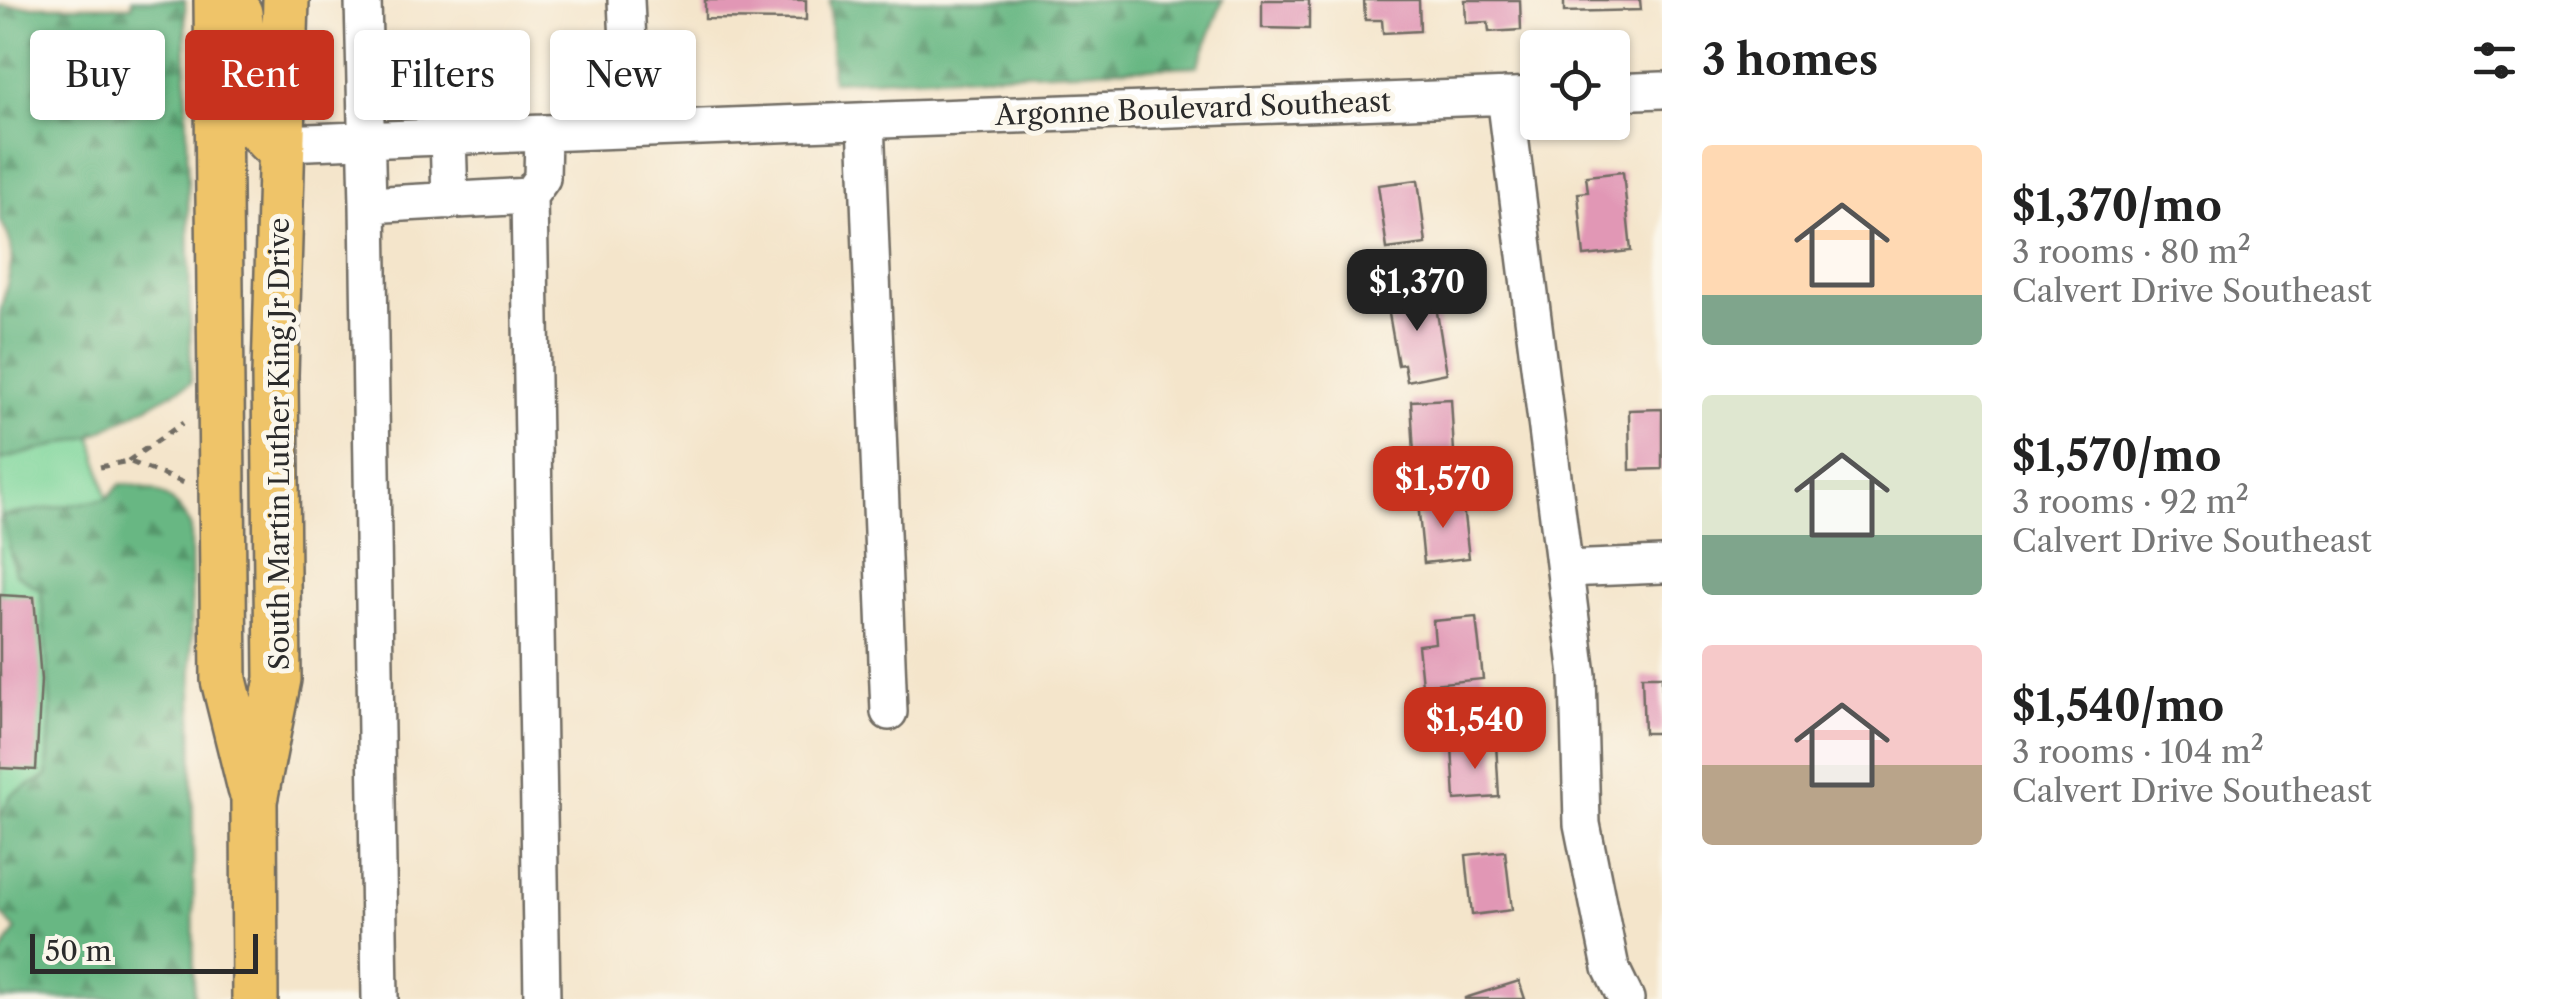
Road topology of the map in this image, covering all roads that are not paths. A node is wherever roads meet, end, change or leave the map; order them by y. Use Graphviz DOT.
graph roads {
  1 [pos="217,0"];
  2 [pos="237,0"];
  3 [pos="286,0"];
  4 [pos="363,0"];
  5 [pos="626,0"];
  6 [pos="1662,90"];
  7 [pos="1630,91"];
  8 [pos="1520,96"];
  9 [pos="866,120"];
  10 [pos="632,129"];
  11 [pos="543,133"];
  12 [pos="448,136"];
  13 [pos="367,139"];
  14 [pos="1525,140"];
  15 [pos="282,143"];
  16 [pos="529,196"];
  17 [pos="450,201"];
  18 [pos="368,205"];
  19 [pos="1662,565"];
  20 [pos="1565,569"];
  21 [pos="889,712"];
  22 [pos="254,801"];
  23 [pos="255,999"];
  24 [pos="380,999"];
  25 [pos="542,999"];
  26 [pos="1626,999"];
  1 -- 22 [label="main road, South Martin Luther King Jr Drive"];
  2 -- 15 [label="main road"];
  3 -- 15 [label="main road, South Martin Luther King Jr Drive"];
  4 -- 13 [label="street"];
  5 -- 10 [label="street"];
  6 -- 7 [label="street"];
  8 -- 9 [label="street, Argonne Boulevard Southeast"];
  9 -- 10 [label="street, Argonne Boulevard Southeast"];
  9 -- 21 [label="street"];
  10 -- 11 [label="street, Argonne Boulevard Southeast"];
  11 -- 12 [label="street, Argonne Boulevard Southeast"];
  11 -- 16 [label="street"];
  12 -- 13 [label="street, Argonne Boulevard Southeast"];
  12 -- 17 [label="street"];
  13 -- 15 [label="street, Argonne Boulevard Southeast"];
  13 -- 18 [label="street"];
  14 -- 20 [label="street"];
  15 -- 22 [label="main road, South Martin Luther King Jr Drive"];
  16 -- 17 [label="street"];
  16 -- 25 [label="street"];
  17 -- 18 [label="street"];
  18 -- 24 [label="street"];
  19 -- 20 [label="street"];
  20 -- 26 [label="street"];
  22 -- 23 [label="main road"];
}
